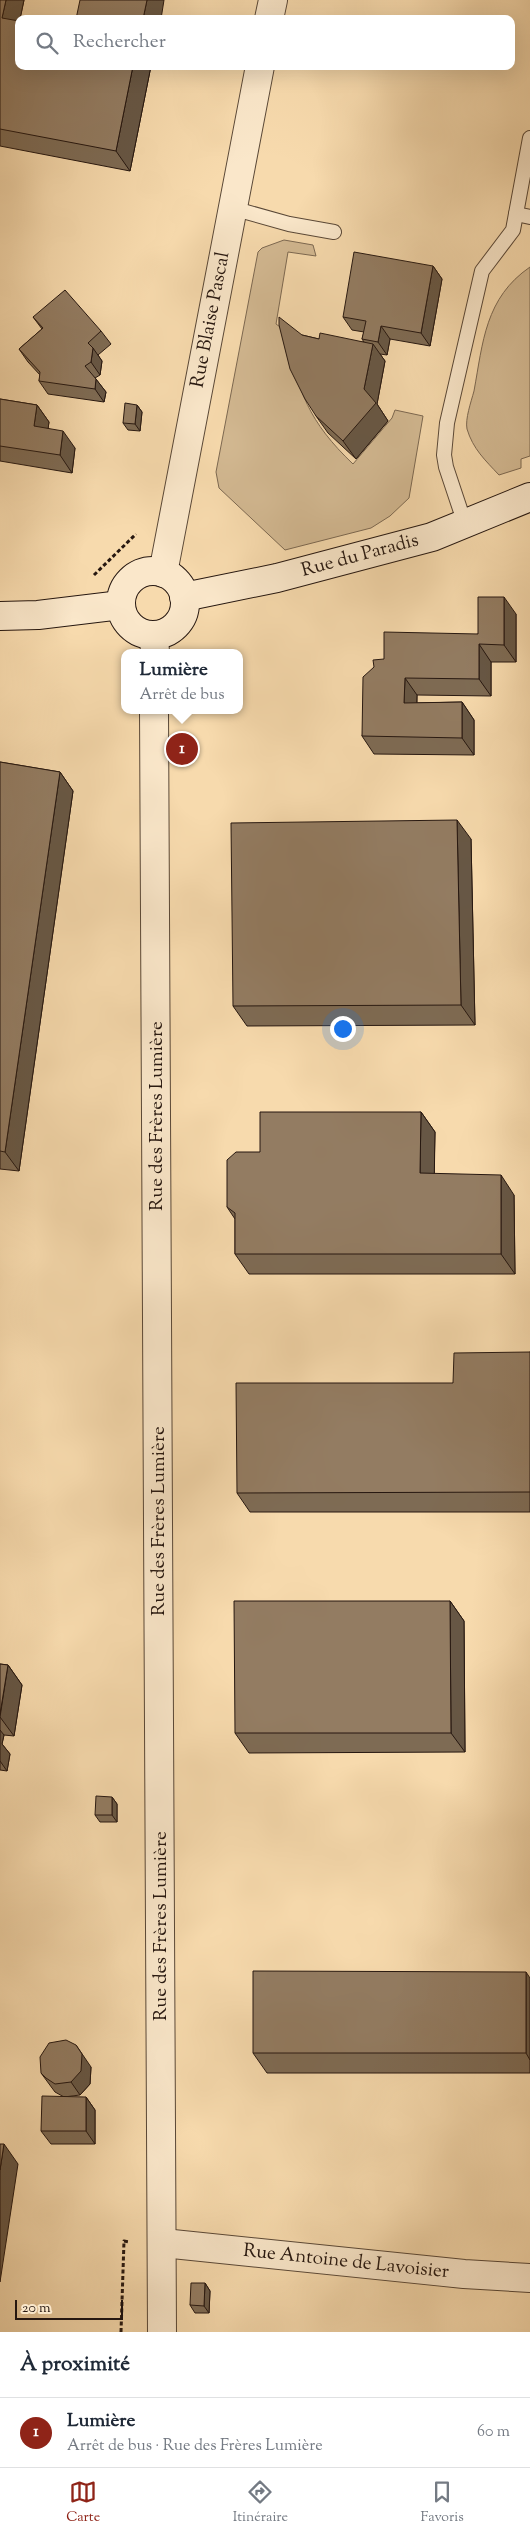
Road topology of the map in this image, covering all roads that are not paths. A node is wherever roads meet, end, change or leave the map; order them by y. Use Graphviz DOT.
graph roads {
  1 [pos="273,0"];
  2 [pos="270,15"];
  3 [pos="259,70"];
  4 [pos="530,138"];
  5 [pos="232,208"];
  6 [pos="523,216"];
  7 [pos="334,232"];
  8 [pos="530,497"];
  9 [pos="465,524"];
  10 [pos="163,573"];
  11 [pos="184,597"];
  12 [pos="121,605"];
  13 [pos="0,616"];
  14 [pos="154,644"];
  15 [pos="154,714"];
  16 [pos="163,2243"];
  17 [pos="530,2278"];
  18 [pos="162,2332"];
  1 -- 2 [label="street"];
  3 -- 5 [label="street, Rue Blaise Pascal"];
  4 -- 6 [label="lane"];
  5 -- 7 [label="lane"];
  5 -- 10 [label="street, Rue Blaise Pascal"];
  6 -- 9 [label="lane"];
  8 -- 9 [label="street, Rue du Paradis"];
  9 -- 11 [label="street, Rue du Paradis"];
  10 -- 11 [label="street"];
  10 -- 12 [label="street"];
  11 -- 14 [label="street"];
  12 -- 13 [label="street"];
  12 -- 14 [label="street"];
  15 -- 16 [label="street, Rue des Frères Lumière"];
  16 -- 17 [label="street, Rue Antoine de Lavoisier"];
  16 -- 18 [label="street, Rue des Frères Lumière"];
}
